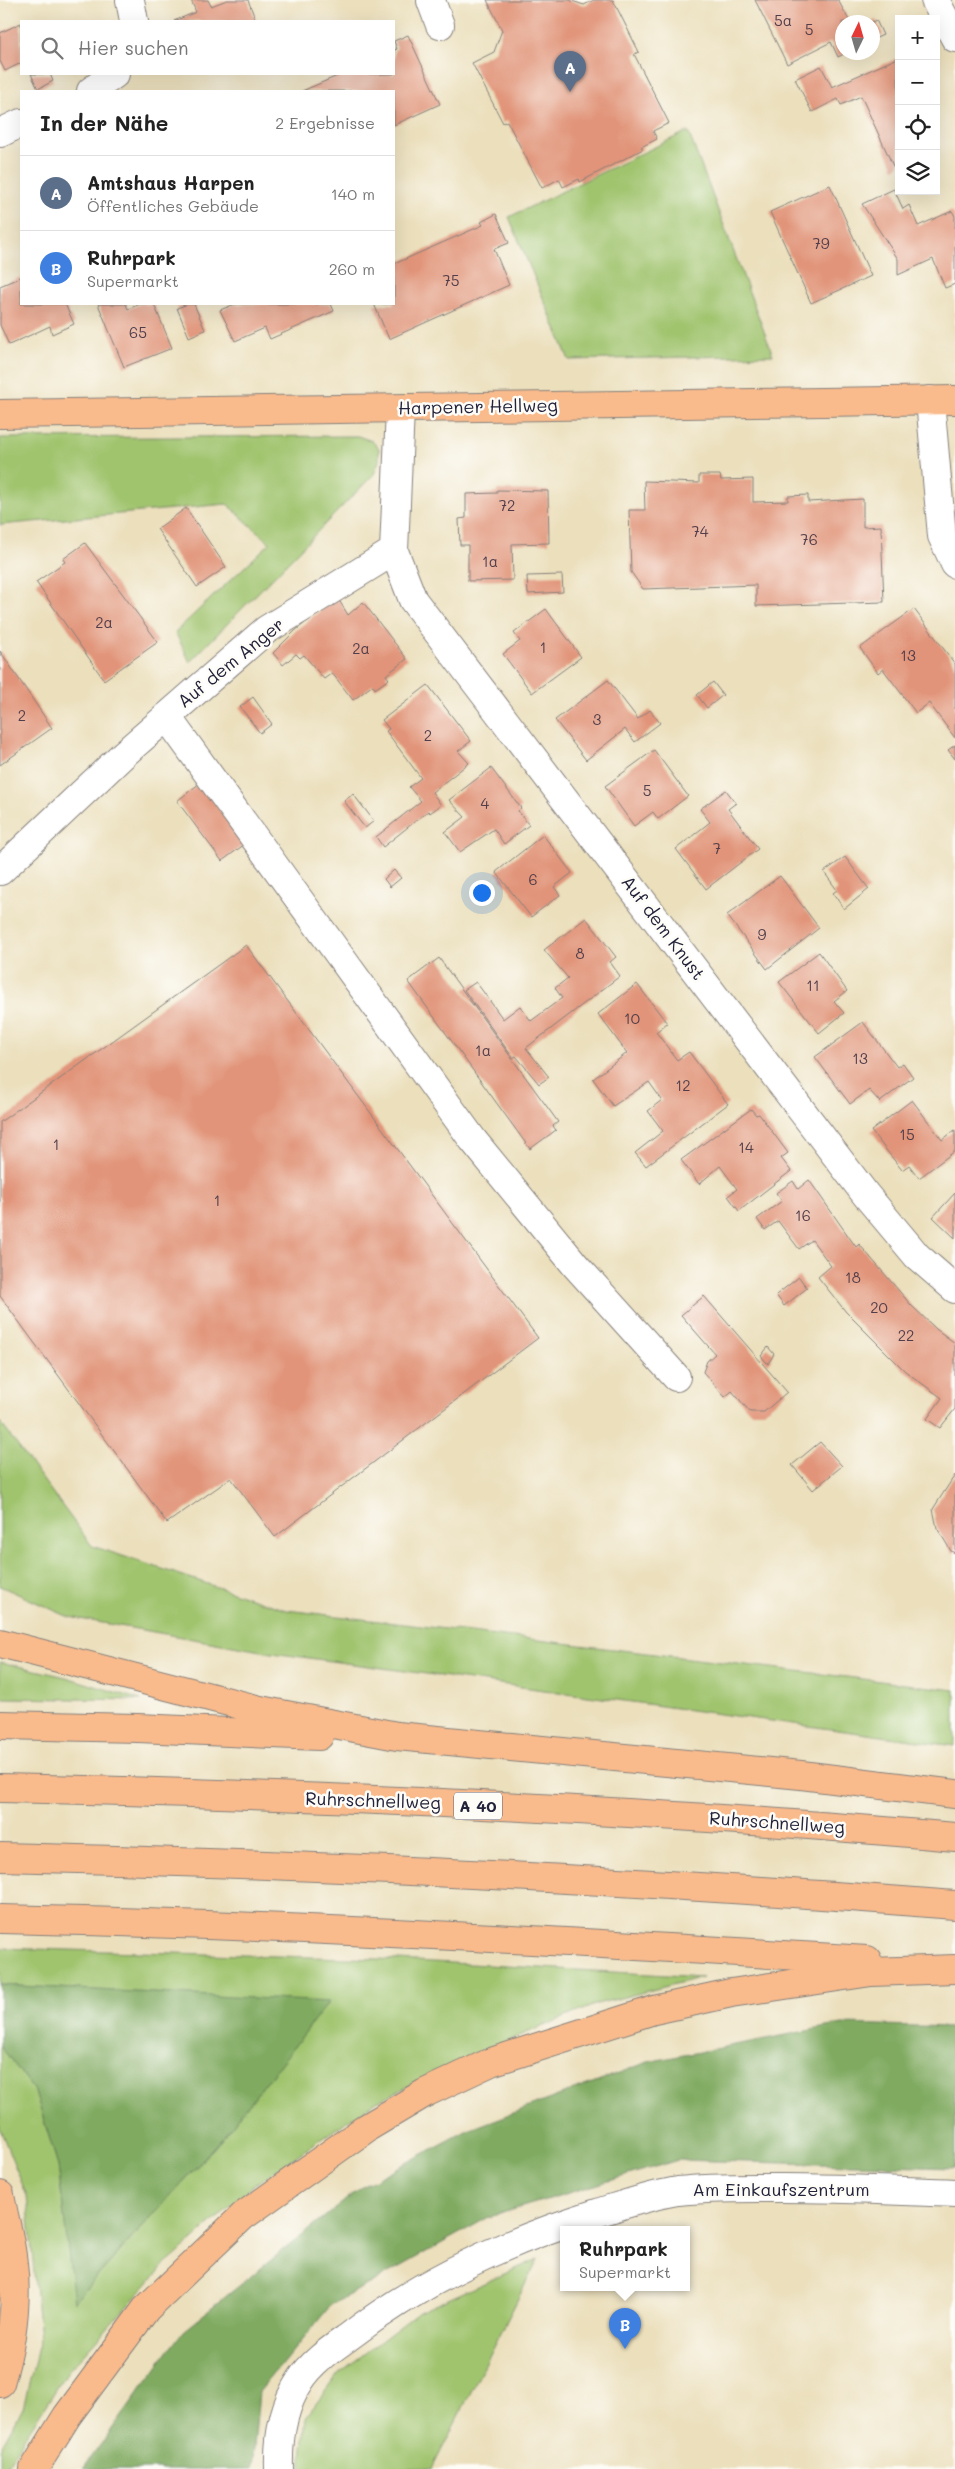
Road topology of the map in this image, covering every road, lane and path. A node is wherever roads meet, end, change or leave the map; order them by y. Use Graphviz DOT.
graph roads {
  1 [pos="130,0"];
  2 [pos="935,0"];
  3 [pos="134,20"];
  4 [pos="954,31"];
  5 [pos="114,75"];
  6 [pos="92,90"];
  7 [pos="20,123"];
  8 [pos="0,132"];
  9 [pos="942,400"];
  10 [pos="400,409"];
  11 [pos="0,414"];
  12 [pos="394,551"];
  13 [pos="955,564"];
  14 [pos="166,717"];
  15 [pos="0,870"];
  16 [pos="955,1289"];
  17 [pos="676,1377"];
  18 [pos="0,1643"];
  19 [pos="0,1725"];
  20 [pos="462,1743"];
  21 [pos="0,1788"];
  22 [pos="955,1794"];
  23 [pos="955,1837"];
  24 [pos="0,1857"];
  25 [pos="955,1905"];
  26 [pos="0,1919"];
  27 [pos="955,1967"];
  28 [pos="955,2193"];
  29 [pos="0,2195"];
  30 [pos="0,2383"];
  31 [pos="34,2469"];
  32 [pos="279,2469"];
  1 -- 3 [label="street"];
  2 -- 4 [label="street"];
  5 -- 6 [label="street"];
  7 -- 8 [label="street"];
  9 -- 10 [label="main road, Harpener Hellweg"];
  9 -- 13 [label="street"];
  10 -- 11 [label="main road, Harpener Hellweg"];
  10 -- 12 [label="street"];
  12 -- 14 [label="street, Auf dem Anger"];
  12 -- 16 [label="street, Auf dem Knust"];
  14 -- 15 [label="street, Auf dem Anger"];
  14 -- 17 [label="street"];
  18 -- 20 [label="main road"];
  19 -- 20 [label="main road"];
  20 -- 22 [label="main road"];
  21 -- 23 [label="main road, Ruhrschnellweg / A 40"];
  24 -- 25 [label="main road"];
  26 -- 27 [label="main road"];
  27 -- 31 [label="main road"];
  28 -- 32 [label="street, Am Einkaufszentrum"];
  29 -- 30 [label="main road"];
}
